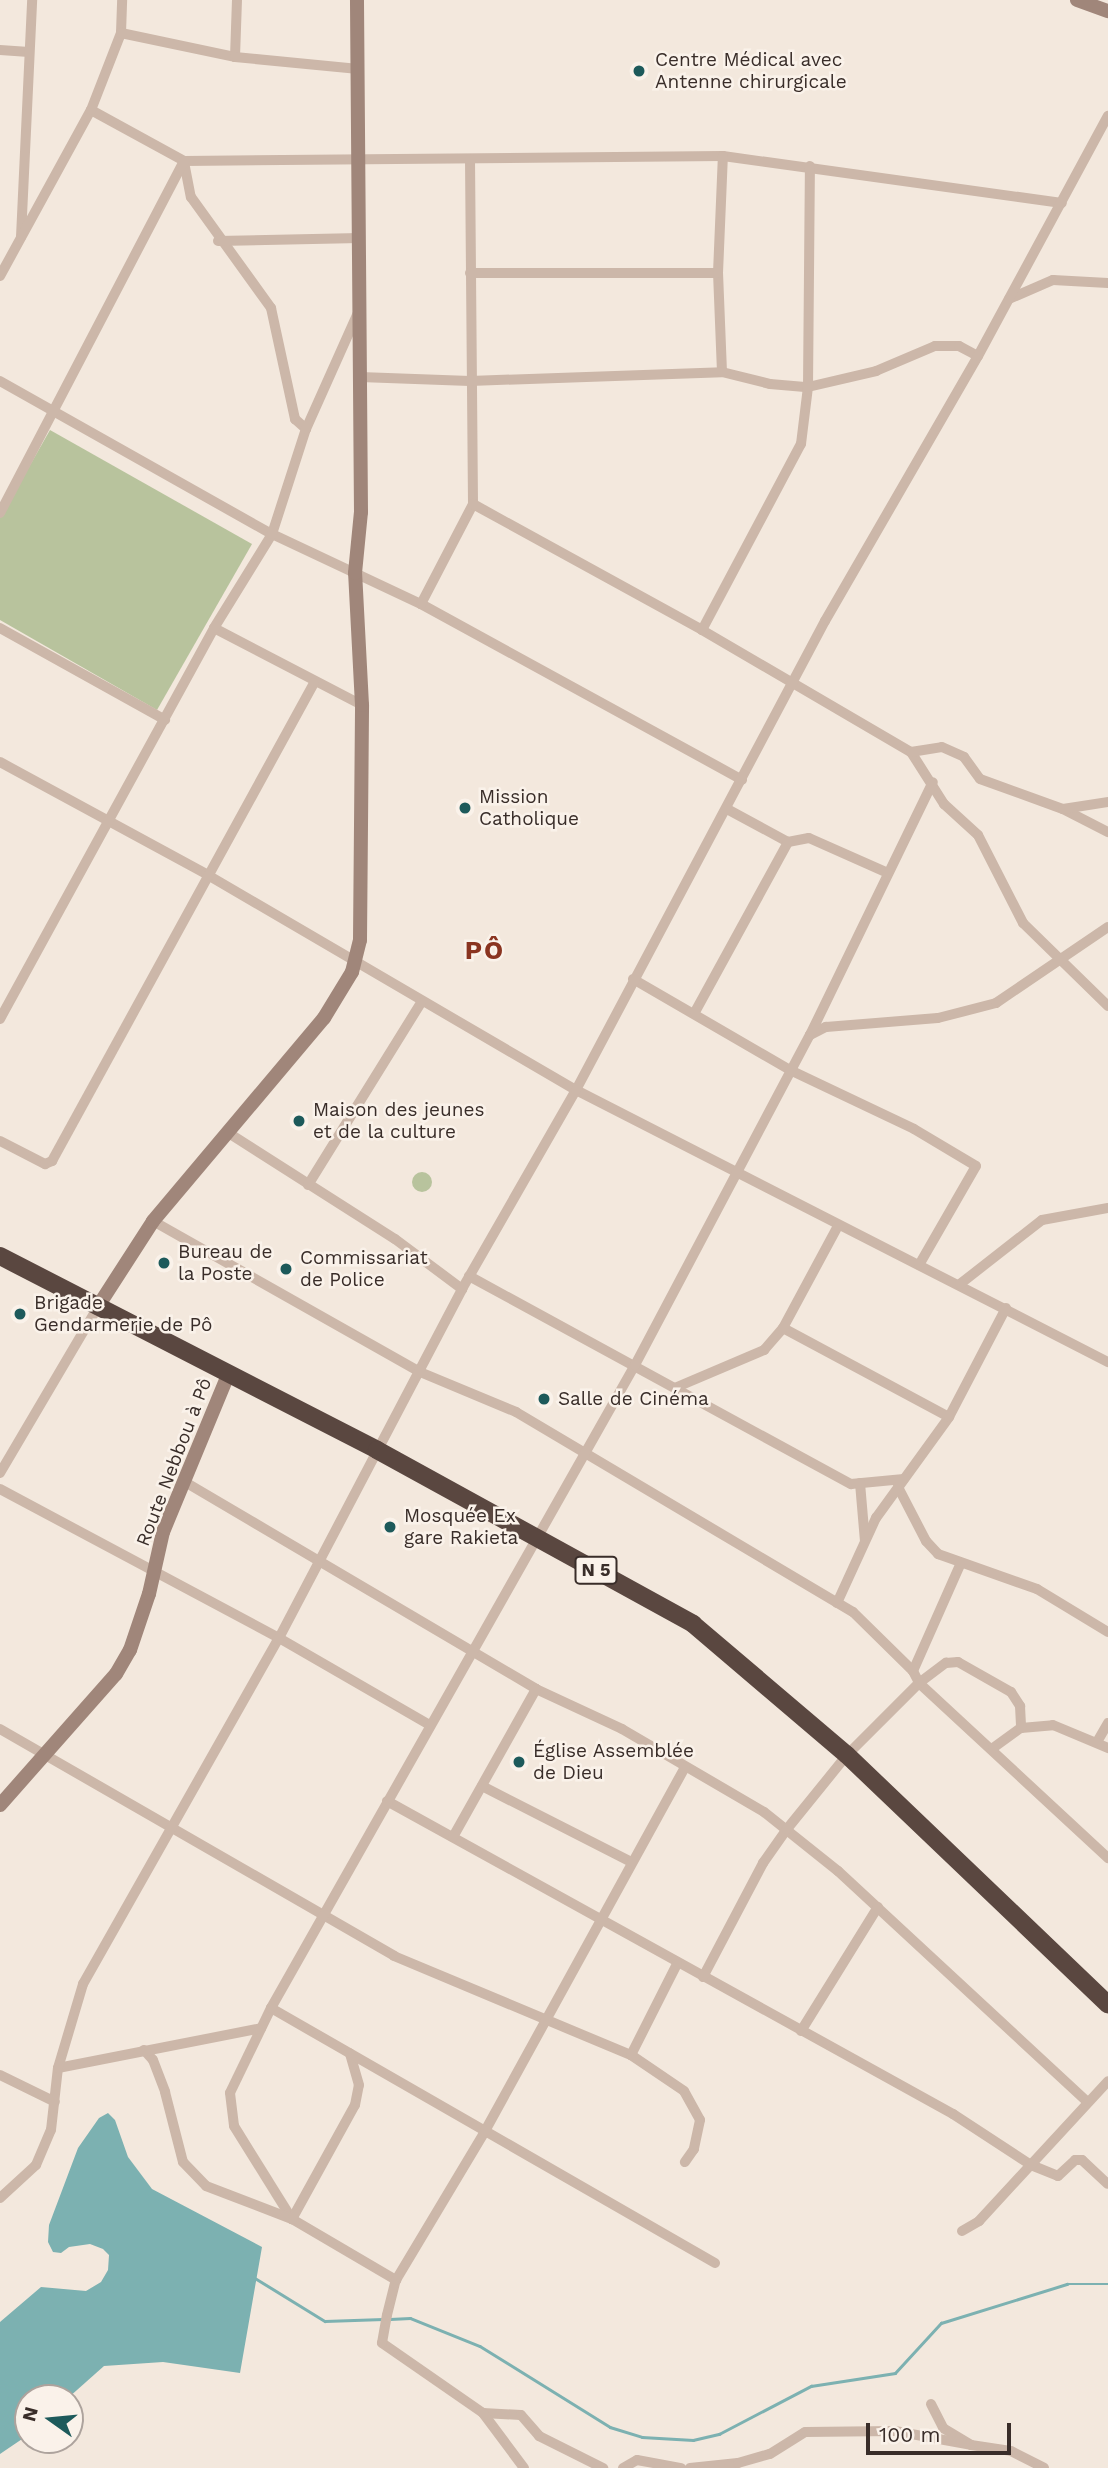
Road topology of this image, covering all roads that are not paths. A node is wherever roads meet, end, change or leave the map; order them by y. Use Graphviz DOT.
graph roads {
  1 [pos="32,0"];
  2 [pos="122,0"];
  3 [pos="237,0"];
  4 [pos="357,0"];
  5 [pos="1077,0"];
  6 [pos="1108,10"];
  7 [pos="121,33"];
  8 [pos="0,50"];
  9 [pos="29,52"];
  10 [pos="235,57"];
  11 [pos="358,69"];
  12 [pos="91,110"];
  13 [pos="1108,116"];
  14 [pos="723,156"];
  15 [pos="360,158"];
  16 [pos="470,159"];
  17 [pos="184,161"];
  18 [pos="810,166"];
  19 [pos="1062,203"];
  20 [pos="360,238"];
  21 [pos="20,239"];
  22 [pos="218,241"];
  23 [pos="718,273"];
  24 [pos="470,274"];
  25 [pos="0,276"];
  26 [pos="1108,283"];
  27 [pos="1009,299"];
  28 [pos="358,312"];
  29 [pos="978,356"];
  30 [pos="722,372"];
  31 [pos="360,377"];
  32 [pos="0,381"];
  33 [pos="470,381"];
  34 [pos="808,387"];
  35 [pos="56,412"];
  36 [pos="306,429"];
  37 [pos="473,504"];
  38 [pos="0,513"];
  39 [pos="272,534"];
  40 [pos="355,573"];
  41 [pos="421,604"];
  42 [pos="0,628"];
  43 [pos="214,628"];
  44 [pos="702,629"];
  45 [pos="314,683"];
  46 [pos="794,684"];
  47 [pos="362,705"];
  48 [pos="164,720"];
  49 [pos="911,752"];
  50 [pos="1,765"];
  51 [pos="742,780"];
  52 [pos="933,782"];
  53 [pos="1108,802"];
  54 [pos="727,809"];
  55 [pos="1063,809"];
  56 [pos="110,820"];
  57 [pos="1108,832"];
  58 [pos="788,842"];
  59 [pos="888,873"];
  60 [pos="206,874"];
  61 [pos="1108,927"];
  62 [pos="1060,960"];
  63 [pos="354,963"];
  64 [pos="633,979"];
  65 [pos="421,1003"];
  66 [pos="1108,1006"];
  67 [pos="695,1012"];
  68 [pos="1,1013"];
  69 [pos="810,1035"];
  70 [pos="790,1070"];
  71 [pos="576,1090"];
  72 [pos="227,1132"];
  73 [pos="0,1141"];
  74 [pos="736,1173"];
  75 [pos="308,1185"];
  76 [pos="1108,1208"];
  77 [pos="153,1221"];
  78 [pos="838,1226"];
  79 [pos="0,1256"];
  80 [pos="919,1265"];
  81 [pos="469,1276"];
  82 [pos="960,1284"];
  83 [pos="461,1289"];
  84 [pos="97,1308"];
  85 [pos="1006,1308"];
  86 [pos="783,1328"];
  87 [pos="1108,1362"];
  88 [pos="635,1365"];
  89 [pos="420,1372"];
  90 [pos="228,1375"];
  91 [pos="677,1387"];
  92 [pos="948,1418"];
  93 [pos="377,1450"];
  94 [pos="585,1456"];
  95 [pos="0,1473"];
  96 [pos="185,1482"];
  97 [pos="860,1483"];
  98 [pos="901,1483"];
  99 [pos="0,1489"];
  100 [pos="539,1539"];
  101 [pos="866,1543"];
  102 [pos="315,1562"];
  103 [pos="960,1564"];
  104 [pos="154,1570"];
  105 [pos="837,1603"];
  106 [pos="1108,1632"];
  107 [pos="279,1638"];
  108 [pos="471,1650"];
  109 [pos="913,1671"];
  110 [pos="919,1683"];
  111 [pos="536,1689"];
  112 [pos="1108,1723"];
  113 [pos="428,1724"];
  114 [pos="1021,1728"];
  115 [pos="0,1729"];
  116 [pos="1097,1742"];
  117 [pos="993,1748"];
  118 [pos="1108,1748"];
  119 [pos="46,1754"];
  120 [pos="847,1755"];
  121 [pos="685,1767"];
  122 [pos="482,1786"];
  123 [pos="387,1801"];
  124 [pos="0,1804"];
  125 [pos="169,1825"];
  126 [pos="787,1829"];
  127 [pos="453,1837"];
  128 [pos="1108,1858"];
  129 [pos="631,1862"];
  130 [pos="878,1907"];
  131 [pos="324,1912"];
  132 [pos="600,1919"];
  133 [pos="677,1964"];
  134 [pos="703,1977"];
  135 [pos="1108,2004"];
  136 [pos="271,2008"];
  137 [pos="546,2018"];
  138 [pos="261,2028"];
  139 [pos="801,2031"];
  140 [pos="144,2050"];
  141 [pos="350,2053"];
  142 [pos="631,2055"];
  143 [pos="58,2068"];
  144 [pos="0,2075"];
  145 [pos="1108,2081"];
  146 [pos="1086,2101"];
  147 [pos="55,2102"];
  148 [pos="485,2131"];
  149 [pos="685,2162"];
  150 [pos="1031,2165"];
  151 [pos="1108,2184"];
  152 [pos="0,2198"];
  153 [pos="292,2220"];
  154 [pos="962,2231"];
  155 [pos="715,2263"];
  156 [pos="396,2280"];
  157 [pos="931,2404"];
  158 [pos="483,2413"];
  159 [pos="971,2445"];
  160 [pos="519,2466"];
  161 [pos="603,2468"];
  162 [pos="623,2468"];
  163 [pos="681,2468"];
  164 [pos="690,2468"];
  165 [pos="1044,2468"];
  1 -- 9 [label="street"];
  2 -- 7 [label="street"];
  3 -- 10 [label="street"];
  4 -- 11 [label="main road"];
  5 -- 6 [label="main road"];
  7 -- 10 [label="street"];
  7 -- 12 [label="street"];
  8 -- 9 [label="street"];
  9 -- 21 [label="street"];
  10 -- 11 [label="street"];
  11 -- 15 [label="main road"];
  12 -- 17 [label="street"];
  12 -- 21 [label="street"];
  13 -- 19 [label="street"];
  14 -- 16 [label="street"];
  14 -- 18 [label="street"];
  14 -- 23 [label="street"];
  15 -- 16 [label="street"];
  15 -- 17 [label="street"];
  15 -- 20 [label="main road"];
  16 -- 24 [label="street"];
  17 -- 22 [label="street"];
  17 -- 35 [label="street"];
  18 -- 19 [label="street"];
  18 -- 34 [label="street"];
  19 -- 27 [label="street"];
  20 -- 22 [label="street"];
  20 -- 28 [label="main road"];
  21 -- 25 [label="street"];
  22 -- 36 [label="street"];
  23 -- 24 [label="street"];
  23 -- 30 [label="street"];
  24 -- 33 [label="street"];
  26 -- 27 [label="street"];
  27 -- 29 [label="street"];
  28 -- 31 [label="main road"];
  28 -- 36 [label="street"];
  29 -- 34 [label="street"];
  29 -- 46 [label="street"];
  30 -- 33 [label="street"];
  30 -- 34 [label="street"];
  31 -- 33 [label="street"];
  31 -- 40 [label="main road"];
  32 -- 35 [label="street"];
  33 -- 37 [label="street"];
  34 -- 44 [label="street"];
  35 -- 38 [label="street"];
  35 -- 39 [label="street"];
  36 -- 39 [label="street"];
  37 -- 41 [label="street"];
  37 -- 44 [label="street"];
  39 -- 40 [label="street"];
  39 -- 43 [label="street"];
  40 -- 41 [label="street"];
  40 -- 47 [label="main road"];
  41 -- 51 [label="street"];
  42 -- 48 [label="street"];
  43 -- 45 [label="street"];
  43 -- 48 [label="street"];
  44 -- 46 [label="street"];
  45 -- 47 [label="street"];
  45 -- 60 [label="street"];
  46 -- 49 [label="street"];
  46 -- 51 [label="street"];
  47 -- 63 [label="main road"];
  48 -- 56 [label="street"];
  49 -- 52 [label="street"];
  49 -- 55 [label="street"];
  50 -- 56 [label="street"];
  51 -- 54 [label="street"];
  52 -- 59 [label="street"];
  52 -- 62 [label="street"];
  53 -- 55 [label="street"];
  54 -- 58 [label="street"];
  54 -- 64 [label="street"];
  55 -- 57 [label="street"];
  56 -- 60 [label="street"];
  56 -- 68 [label="street"];
  58 -- 59 [label="street"];
  58 -- 67 [label="street"];
  59 -- 69 [label="street"];
  60 -- 63 [label="street"];
  60 -- 73 [label="street"];
  61 -- 62 [label="street"];
  62 -- 66 [label="street"];
  62 -- 69 [label="street"];
  63 -- 65 [label="street"];
  63 -- 72 [label="main road"];
  64 -- 67 [label="street"];
  64 -- 71 [label="street"];
  65 -- 71 [label="street"];
  65 -- 75 [label="street"];
  67 -- 70 [label="street"];
  69 -- 70 [label="street"];
  70 -- 74 [label="street"];
  70 -- 80 [label="street"];
  71 -- 74 [label="street"];
  71 -- 81 [label="street"];
  72 -- 75 [label="street"];
  72 -- 77 [label="main road"];
  74 -- 78 [label="street"];
  74 -- 88 [label="street"];
  75 -- 83 [label="street"];
  76 -- 82 [label="street"];
  77 -- 84 [label="main road"];
  77 -- 89 [label="street"];
  78 -- 80 [label="street"];
  78 -- 86 [label="street"];
  79 -- 84 [label="highway, N 5"];
  80 -- 82 [label="street"];
  81 -- 83 [label="street"];
  81 -- 88 [label="street"];
  82 -- 85 [label="street"];
  83 -- 89 [label="street"];
  84 -- 90 [label="highway, N 5"];
  84 -- 95 [label="street"];
  85 -- 87 [label="street"];
  85 -- 92 [label="street"];
  86 -- 91 [label="street"];
  86 -- 92 [label="street"];
  88 -- 91 [label="street"];
  88 -- 94 [label="street"];
  89 -- 93 [label="street"];
  89 -- 94 [label="street"];
  90 -- 93 [label="highway, N 5"];
  90 -- 96 [label="main road, Route Nebbou à Pô"];
  91 -- 97 [label="street"];
  92 -- 98 [label="street"];
  93 -- 100 [label="highway, N 5"];
  93 -- 102 [label="street"];
  94 -- 100 [label="street"];
  94 -- 105 [label="street"];
  96 -- 102 [label="street"];
  96 -- 104 [label="main road, Route Nebbou à Pô"];
  97 -- 98 [label="street"];
  97 -- 101 [label="street"];
  98 -- 101 [label="street"];
  98 -- 103 [label="street"];
  99 -- 104 [label="street"];
  100 -- 108 [label="street"];
  100 -- 120 [label="highway, N 5"];
  101 -- 105 [label="street"];
  102 -- 107 [label="street"];
  102 -- 108 [label="street"];
  103 -- 106 [label="street"];
  103 -- 109 [label="street"];
  104 -- 107 [label="street"];
  104 -- 119 [label="main road, Route Nebbou à Pô"];
  105 -- 109 [label="street"];
  107 -- 113 [label="street"];
  107 -- 125 [label="street"];
  108 -- 111 [label="street"];
  108 -- 113 [label="street"];
  109 -- 110 [label="street"];
  110 -- 114 [label="street"];
  110 -- 117 [label="street"];
  110 -- 120 [label="street"];
  111 -- 121 [label="street"];
  111 -- 122 [label="street"];
  112 -- 116 [label="street"];
  113 -- 123 [label="street"];
  114 -- 116 [label="street"];
  114 -- 117 [label="street"];
  115 -- 119 [label="street"];
  116 -- 118 [label="street"];
  117 -- 128 [label="street"];
  119 -- 124 [label="main road, Route Nebbou à Pô"];
  119 -- 125 [label="street"];
  120 -- 126 [label="street"];
  120 -- 135 [label="highway, N 5"];
  121 -- 126 [label="street"];
  121 -- 129 [label="street"];
  122 -- 127 [label="street"];
  122 -- 129 [label="street"];
  123 -- 127 [label="street"];
  123 -- 131 [label="street"];
  125 -- 131 [label="street"];
  125 -- 143 [label="street"];
  126 -- 130 [label="street"];
  126 -- 134 [label="street"];
  127 -- 132 [label="street"];
  129 -- 132 [label="street"];
  130 -- 139 [label="street"];
  130 -- 146 [label="street"];
  131 -- 136 [label="street"];
  131 -- 137 [label="street"];
  132 -- 133 [label="street"];
  132 -- 137 [label="street"];
  133 -- 134 [label="street"];
  133 -- 142 [label="street"];
  134 -- 139 [label="street"];
  136 -- 138 [label="street"];
  136 -- 141 [label="street"];
  137 -- 142 [label="street"];
  137 -- 148 [label="street"];
  138 -- 140 [label="street"];
  138 -- 153 [label="street"];
  139 -- 150 [label="street"];
  140 -- 143 [label="street"];
  140 -- 153 [label="street"];
  141 -- 148 [label="street"];
  141 -- 153 [label="street"];
  142 -- 149 [label="street"];
  143 -- 147 [label="street"];
  144 -- 147 [label="street"];
  145 -- 146 [label="street"];
  146 -- 150 [label="street"];
  147 -- 152 [label="street"];
  148 -- 155 [label="street"];
  148 -- 156 [label="street"];
  150 -- 151 [label="street"];
  150 -- 154 [label="street"];
  153 -- 156 [label="street"];
  156 -- 158 [label="street"];
  157 -- 159 [label="street"];
  158 -- 160 [label="street"];
  158 -- 161 [label="street"];
  159 -- 164 [label="street"];
  159 -- 165 [label="street"];
  162 -- 163 [label="street"];
}
